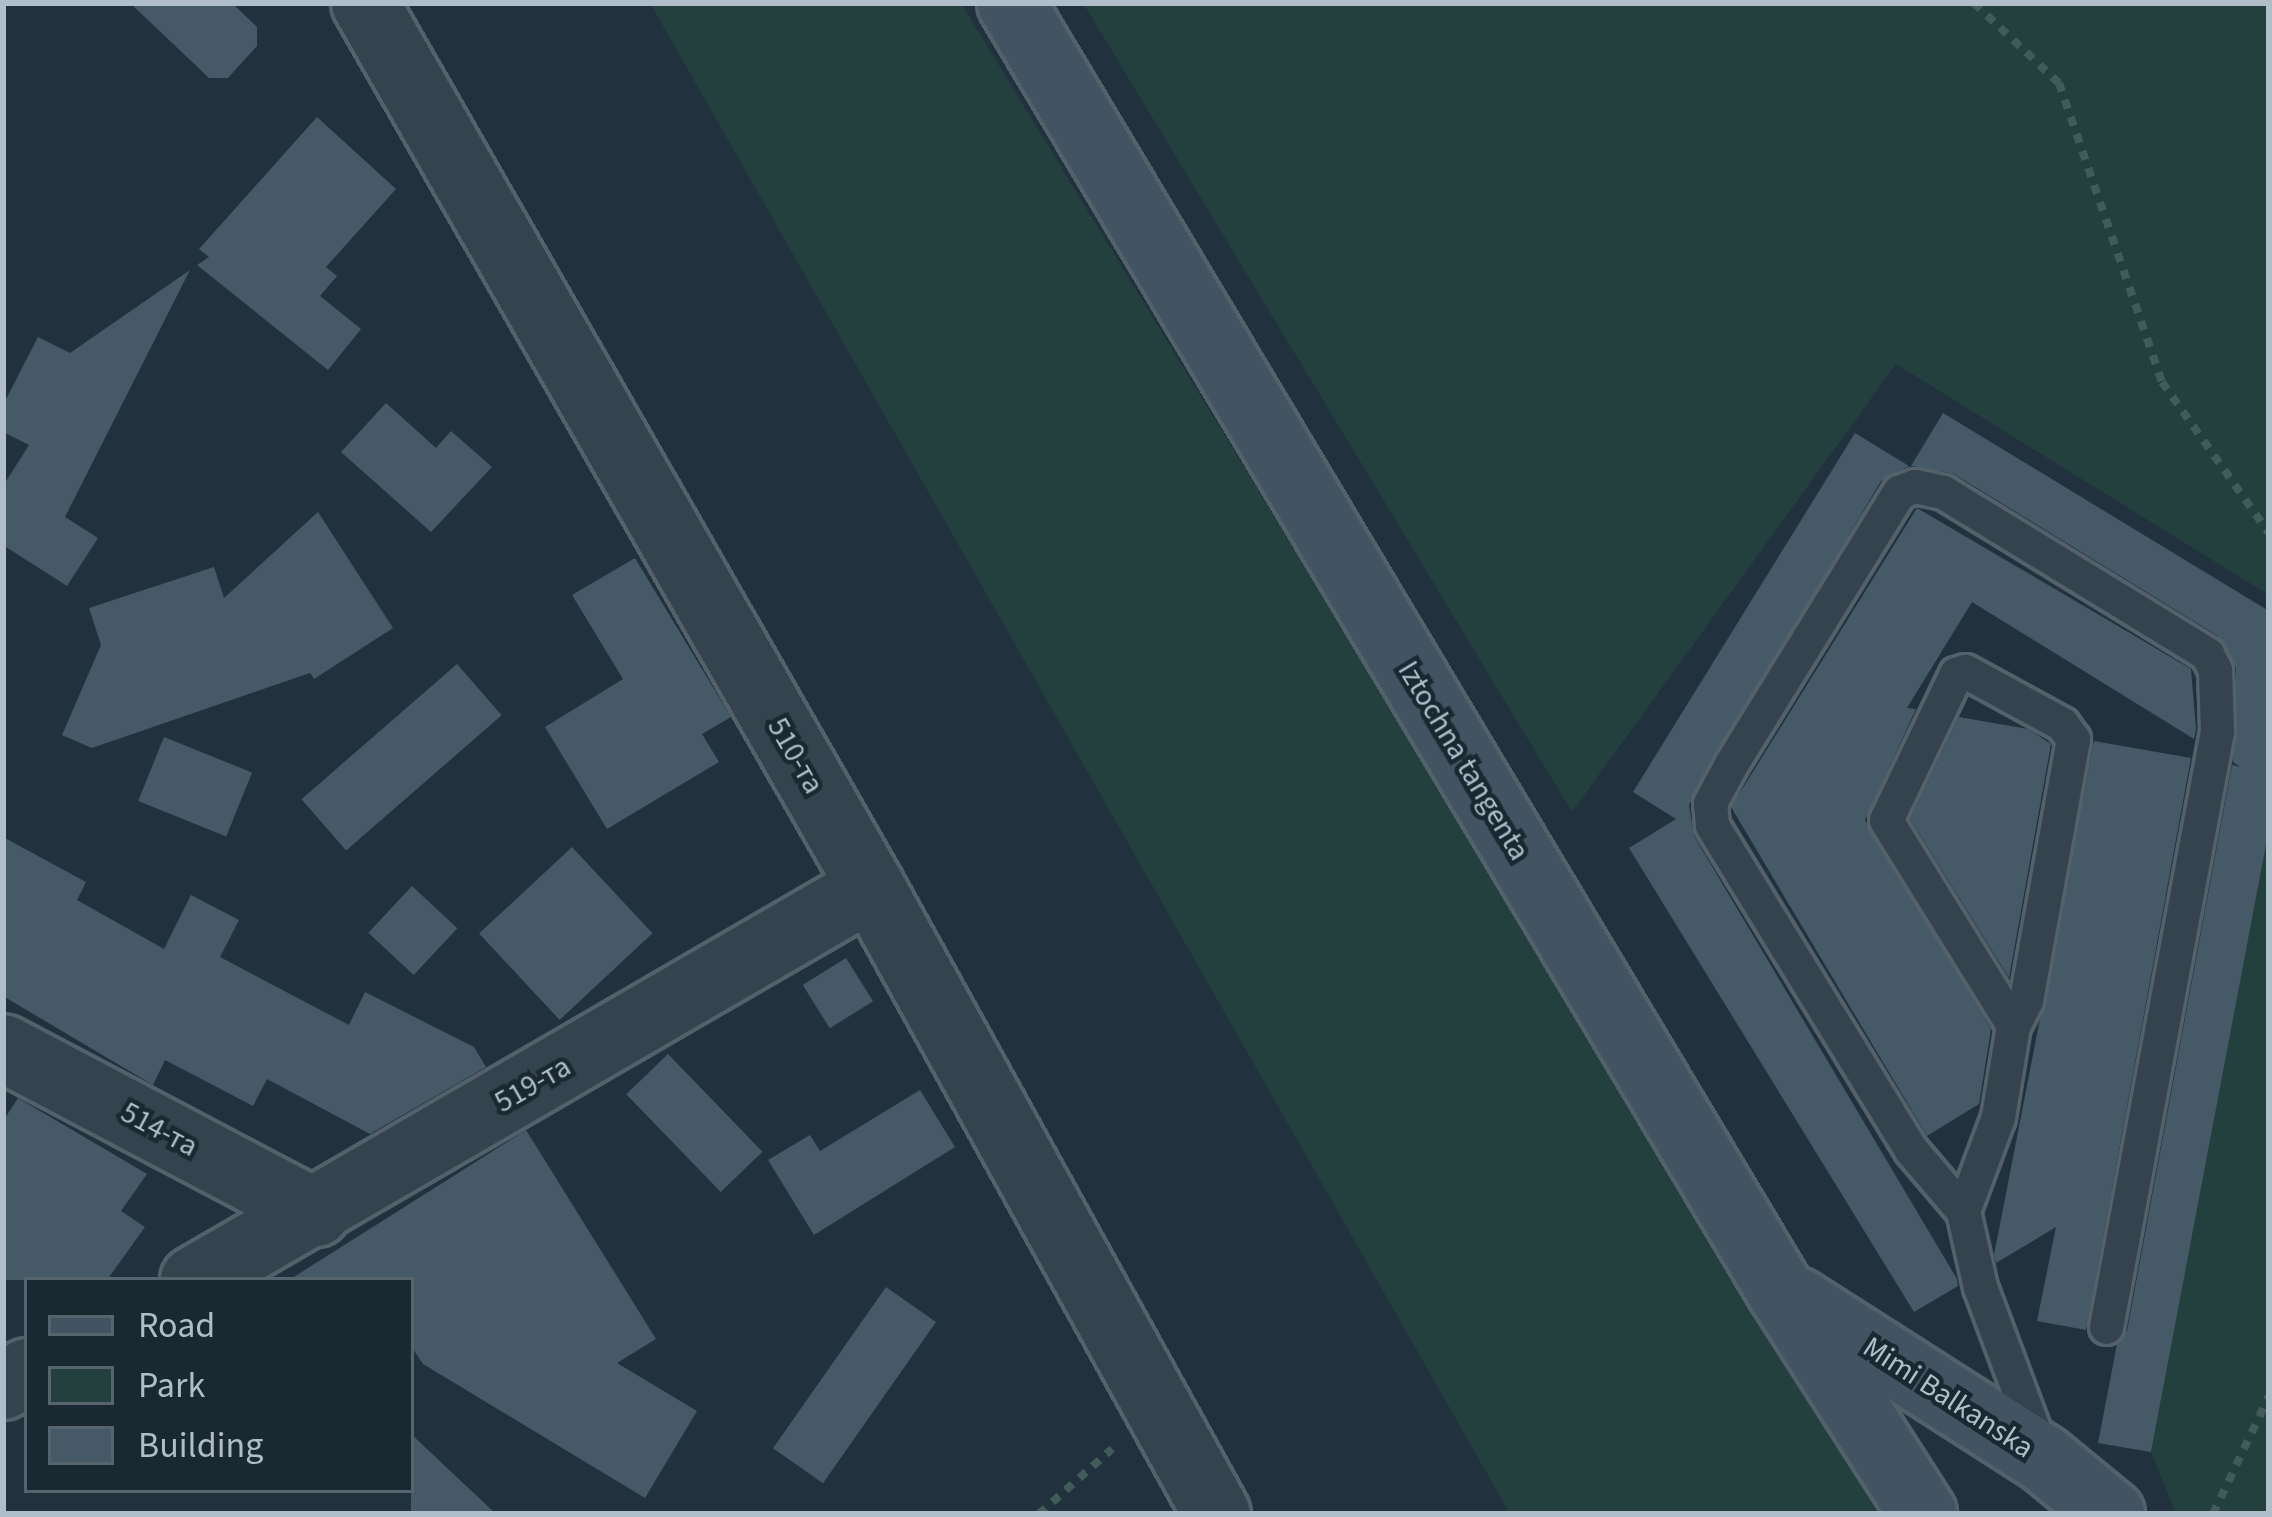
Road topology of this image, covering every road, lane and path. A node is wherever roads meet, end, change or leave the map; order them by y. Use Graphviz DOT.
graph roads {
  1 [pos="364,3"];
  2 [pos="1011,3"];
  3 [pos="1974,3"];
  4 [pos="2269,533"];
  5 [pos="871,887"];
  6 [pos="2013,1025"];
  7 [pos="3,1048"];
  8 [pos="1963,1211"];
  9 [pos="316,1213"];
  10 [pos="199,1277"];
  11 [pos="1780,1290"];
  12 [pos="2106,1328"];
  13 [pos="2269,1396"];
  14 [pos="1160,1411"];
  15 [pos="2044,1460"];
  16 [pos="1039,1514"];
  17 [pos="1217,1514"];
  18 [pos="1924,1514"];
  19 [pos="2111,1514"];
  20 [pos="2213,1514"];
  1 -- 5 [label="street, 510-та"];
  2 -- 11 [label="street, Iztochna tangenta"];
  3 -- 4 [label="path"];
  5 -- 9 [label="street, 519-та"];
  5 -- 14 [label="street, 510-та"];
  6 -- 6 [label="lane"];
  6 -- 8 [label="lane"];
  7 -- 9 [label="street, 514-та"];
  8 -- 12 [label="lane"];
  8 -- 15 [label="lane"];
  9 -- 10 [label="street, 519-та"];
  11 -- 15 [label="street, Mimi Balkanska"];
  11 -- 18 [label="street, Iztochna tangenta"];
  13 -- 20 [label="path"];
  14 -- 16 [label="path"];
  14 -- 17 [label="street, 510-та"];
  15 -- 19 [label="street, Mimi Balkanska"];
}
